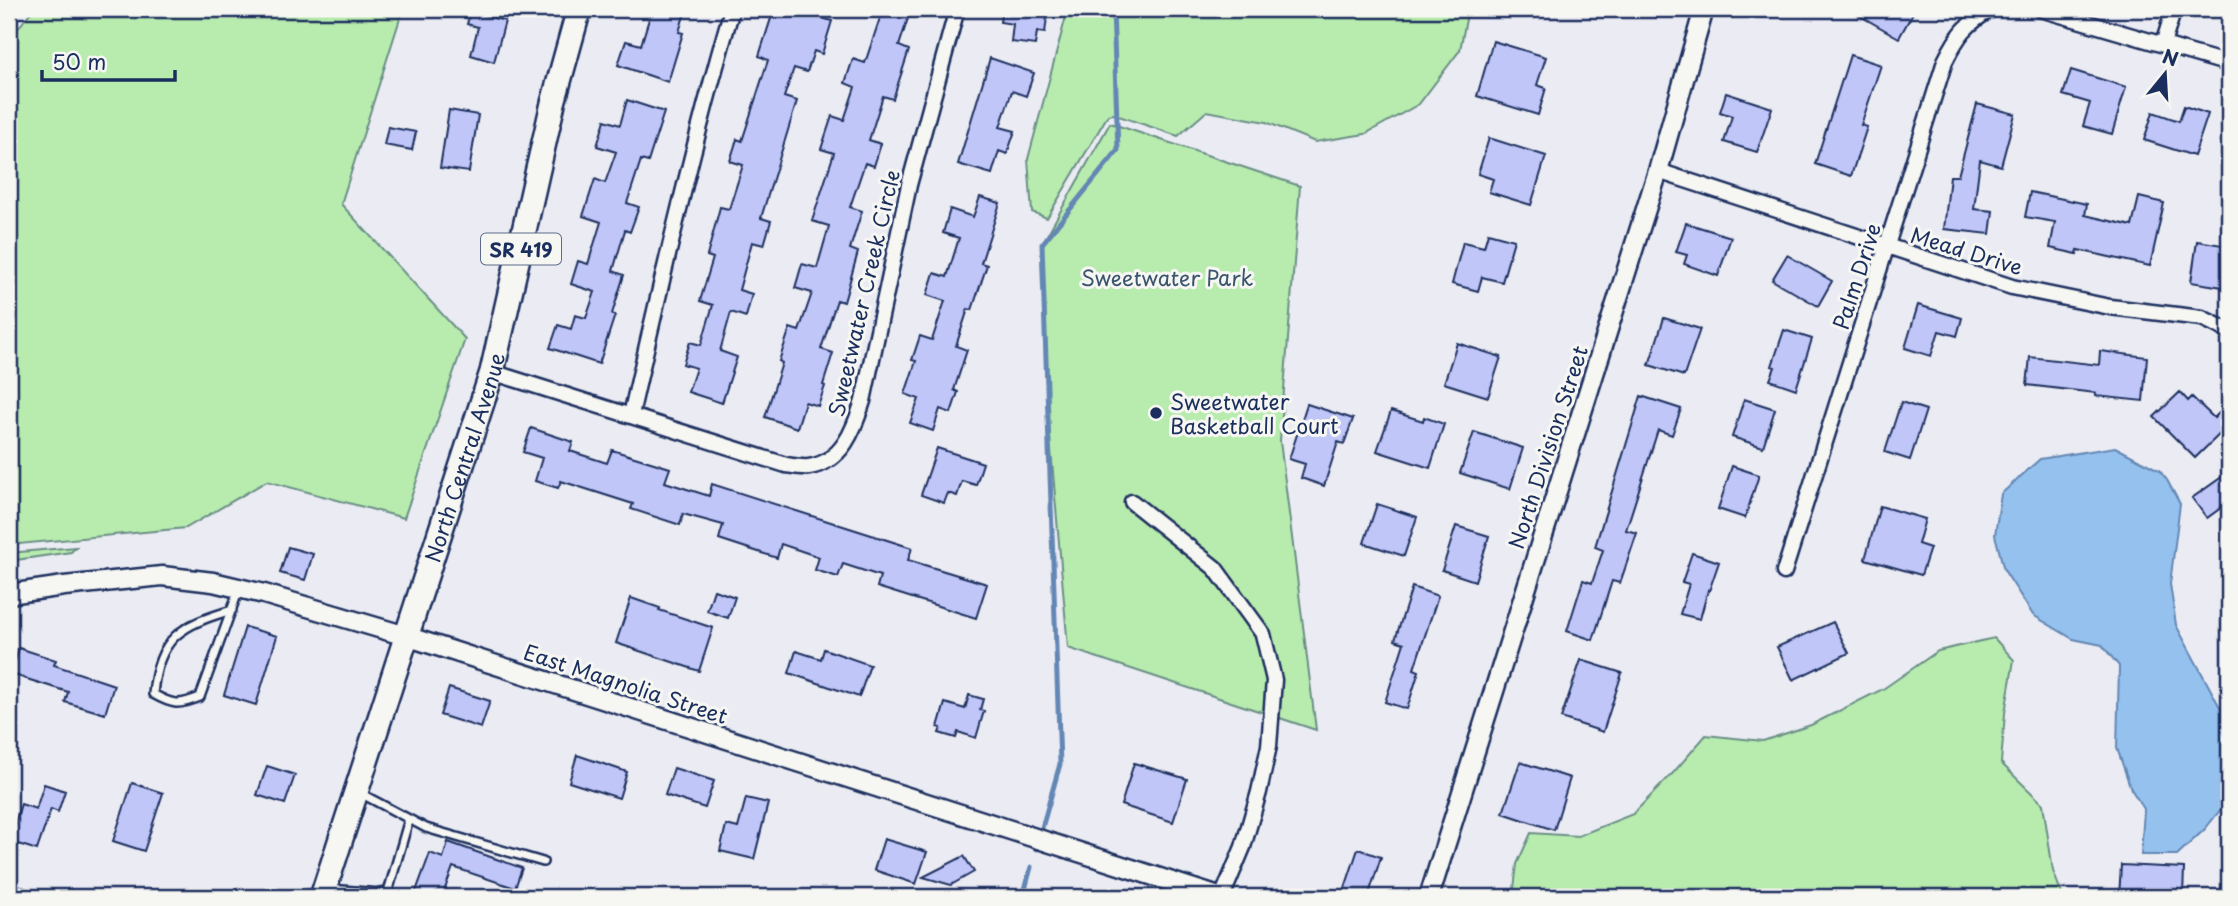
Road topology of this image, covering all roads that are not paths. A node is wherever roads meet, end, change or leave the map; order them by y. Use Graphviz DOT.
graph roads {
  1 [pos="579,9"];
  2 [pos="732,9"];
  3 [pos="957,9"];
  4 [pos="1704,9"];
  5 [pos="1991,9"];
  6 [pos="2040,9"];
  7 [pos="2174,9"];
  8 [pos="2163,44"];
  9 [pos="2229,64"];
  10 [pos="1658,171"];
  11 [pos="1888,247"];
  12 [pos="2229,331"];
  13 [pos="492,372"];
  14 [pos="631,415"];
  15 [pos="1132,502"];
  16 [pos="1784,572"];
  17 [pos="240,588"];
  18 [pos="9,594"];
  19 [pos="232,610"];
  20 [pos="405,636"];
  21 [pos="356,791"];
  22 [pos="409,818"];
  23 [pos="543,862"];
  24 [pos="9,892"];
  25 [pos="324,893"];
  26 [pos="26,897"];
  27 [pos="1220,897"];
  28 [pos="1429,897"];
  1 -- 13 [label="main road, North Central Avenue / SR 419"];
  2 -- 14 [label="street"];
  3 -- 14 [label="street, Sweetwater Creek Circle"];
  4 -- 10 [label="street, North Division Street"];
  5 -- 11 [label="street, Palm Drive"];
  6 -- 8 [label="street"];
  7 -- 8 [label="street"];
  8 -- 9 [label="street"];
  10 -- 11 [label="street, Mead Drive"];
  10 -- 28 [label="street, North Division Street"];
  11 -- 12 [label="street, Mead Drive"];
  11 -- 16 [label="street, Palm Drive"];
  13 -- 14 [label="street, Sweetwater Creek Circle"];
  13 -- 20 [label="main road, North Central Avenue / SR 419"];
  15 -- 27 [label="street"];
  17 -- 18 [label="street, East Magnolia Street"];
  17 -- 19 [label="lane"];
  17 -- 20 [label="street, East Magnolia Street"];
  19 -- 19 [label="lane"];
  20 -- 21 [label="main road, North Central Avenue / SR 419"];
  20 -- 27 [label="street, East Magnolia Street"];
  21 -- 22 [label="lane"];
  21 -- 25 [label="main road, North Central Avenue / SR 419"];
  22 -- 23 [label="lane"];
  22 -- 25 [label="lane"];
  24 -- 26 [label="street"];
}
